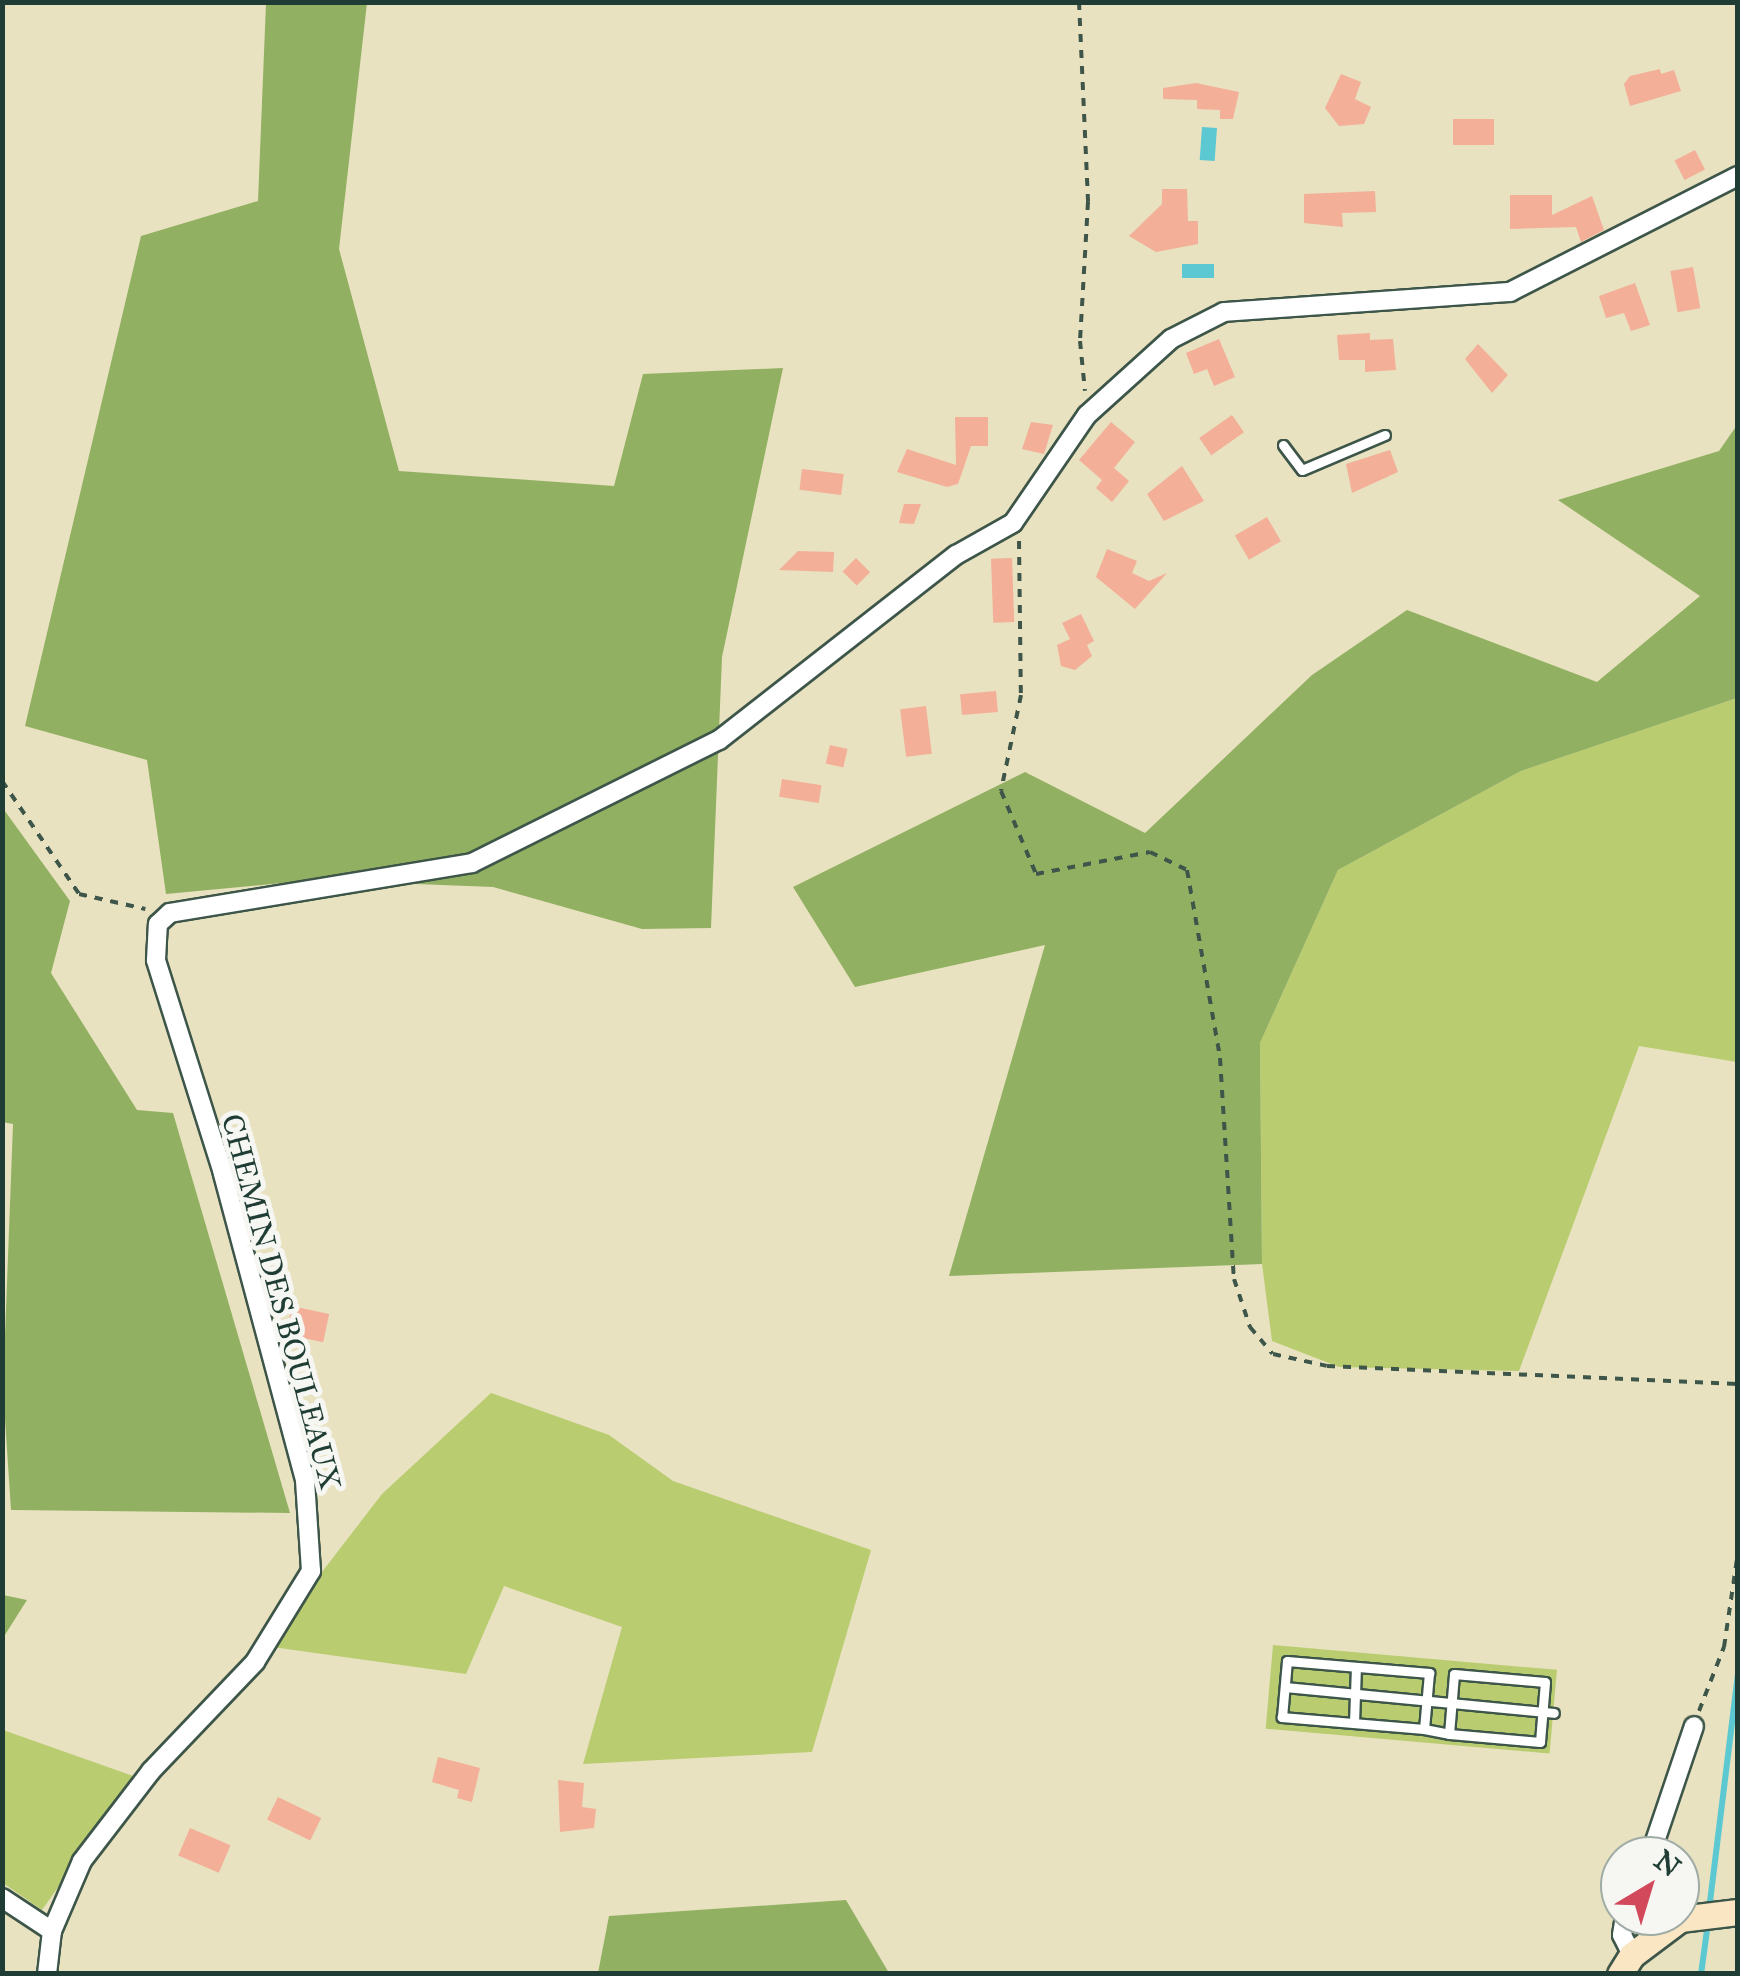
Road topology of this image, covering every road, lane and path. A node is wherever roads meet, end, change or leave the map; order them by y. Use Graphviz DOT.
graph roads {
  1 [pos="1079,2"];
  2 [pos="1738,176"];
  3 [pos="1087,416"];
  4 [pos="1384,436"];
  5 [pos="1283,445"];
  6 [pos="1013,523"];
  7 [pos="2,781"];
  8 [pos="164,918"];
  9 [pos="1738,1384"];
  10 [pos="1738,1552"];
  11 [pos="1356,1667"];
  12 [pos="1285,1687"];
  13 [pos="1355,1694"];
  14 [pos="1426,1700"];
  15 [pos="1451,1703"];
  16 [pos="1548,1712"];
  17 [pos="1354,1723"];
  18 [pos="1694,1726"];
  19 [pos="1424,1729"];
  20 [pos="1449,1734"];
  21 [pos="1657,1836"];
  22 [pos="2,1898"];
  23 [pos="1738,1912"];
  24 [pos="52,1932"];
  25 [pos="1622,1936"];
  26 [pos="1626,1964"];
  27 [pos="46,1974"];
  1 -- 3 [label="path"];
  2 -- 3 [label="street"];
  3 -- 6 [label="street"];
  4 -- 5 [label="lane"];
  6 -- 8 [label="street"];
  6 -- 9 [label="path"];
  7 -- 8 [label="path"];
  8 -- 24 [label="street, CHEMIN DES BOULEAUX"];
  10 -- 18 [label="path"];
  11 -- 12 [label="lane"];
  11 -- 13 [label="lane"];
  11 -- 14 [label="lane"];
  12 -- 13 [label="lane"];
  12 -- 17 [label="lane"];
  13 -- 14 [label="lane"];
  13 -- 17 [label="lane"];
  14 -- 15 [label="lane"];
  14 -- 19 [label="lane"];
  15 -- 16 [label="lane"];
  15 -- 16 [label="lane"];
  15 -- 20 [label="lane"];
  16 -- 20 [label="lane"];
  17 -- 19 [label="lane"];
  18 -- 21 [label="street"];
  19 -- 20 [label="lane"];
  22 -- 24 [label="street"];
  23 -- 26 [label="main road"];
  24 -- 27 [label="street, CHEMIN DES BOULEAUX"];
  25 -- 26 [label="street"];
}
